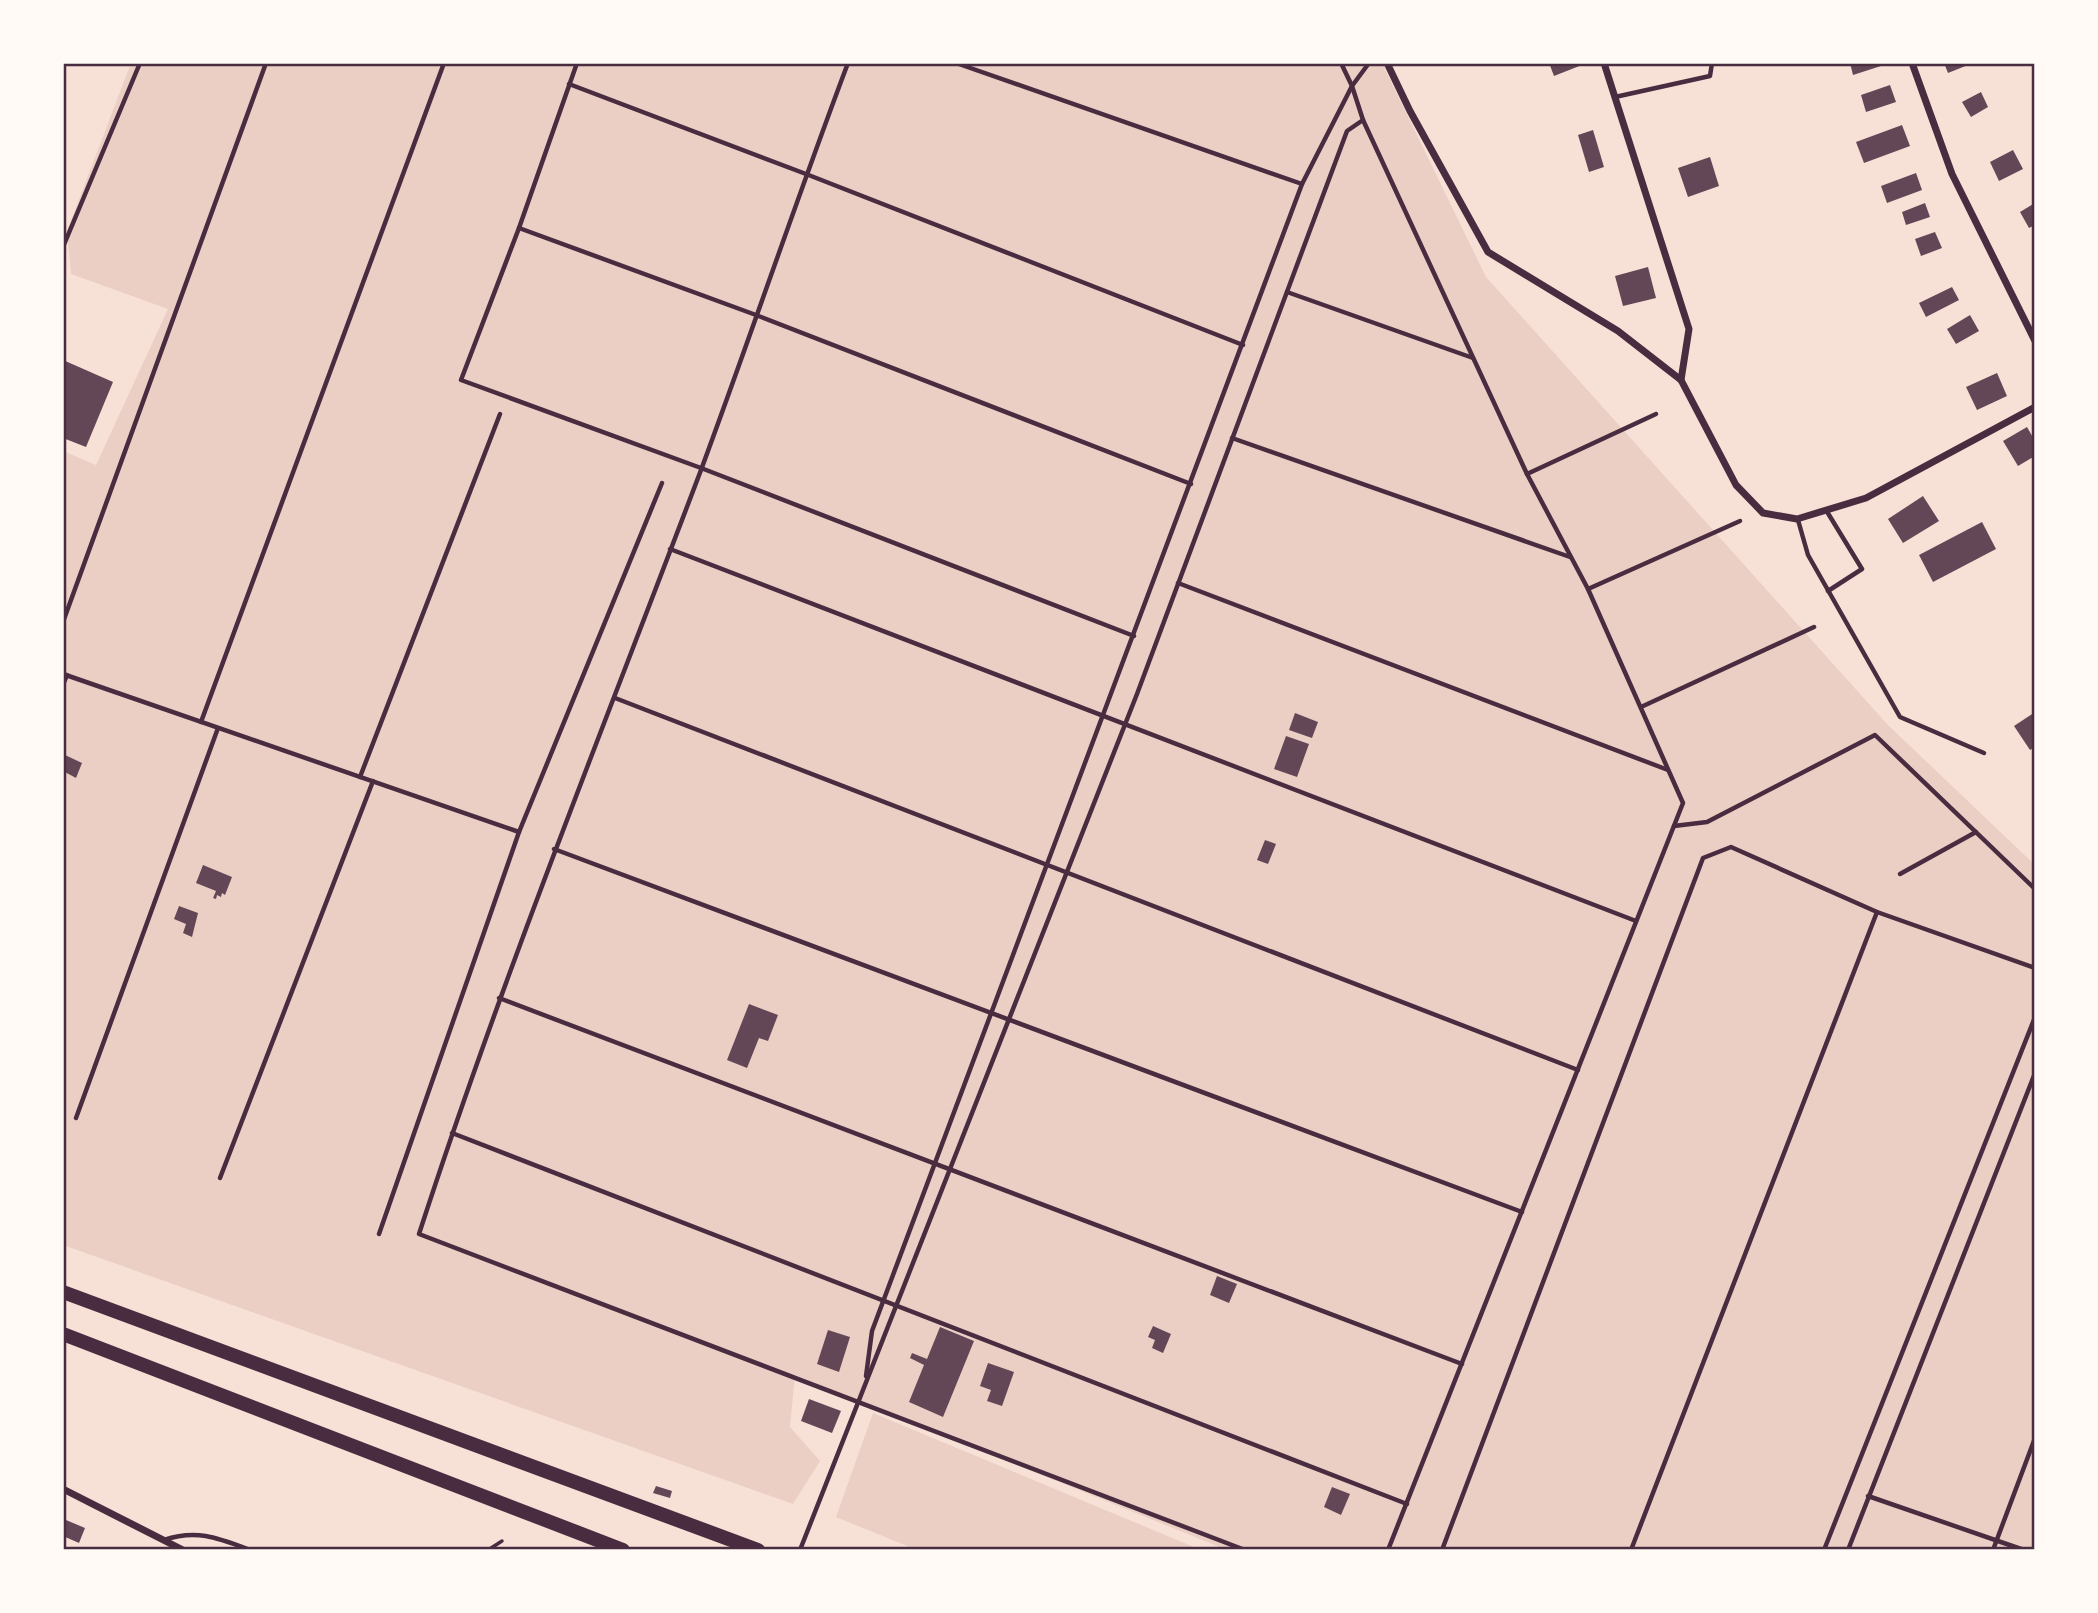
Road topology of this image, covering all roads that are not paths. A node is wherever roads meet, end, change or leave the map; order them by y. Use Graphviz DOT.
graph roads {
  1 [pos="139,63"];
  2 [pos="267,63"];
  3 [pos="444,63"];
  4 [pos="577,63"];
  5 [pos="848,63"];
  6 [pos="956,63"];
  7 [pos="1341,63"];
  8 [pos="1369,63"];
  9 [pos="1387,63"];
  10 [pos="1604,63"];
  11 [pos="1712,63"];
  12 [pos="1912,63"];
  13 [pos="569,84"];
  14 [pos="1352,86"];
  15 [pos="1615,97"];
  16 [pos="1363,120"];
  17 [pos="806,174"];
  18 [pos="1302,184"];
  19 [pos="519,228"];
  20 [pos="63,247"];
  21 [pos="1287,292"];
  22 [pos="756,315"];
  23 [pos="2035,341"];
  24 [pos="1243,345"];
  25 [pos="1474,358"];
  26 [pos="1681,380"];
  27 [pos="2035,407"];
  28 [pos="500,414"];
  29 [pos="1656,414"];
  30 [pos="1232,438"];
  31 [pos="701,468"];
  32 [pos="1527,474"];
  33 [pos="662,483"];
  34 [pos="1191,484"];
  35 [pos="1826,510"];
  36 [pos="1797,519"];
  37 [pos="1740,521"];
  38 [pos="670,549"];
  39 [pos="1571,557"];
  40 [pos="1178,583"];
  41 [pos="1588,589"];
  42 [pos="1828,591"];
  43 [pos="63,622"];
  44 [pos="1814,626"];
  45 [pos="1134,636"];
  46 [pos="65,674"];
  47 [pos="63,685"];
  48 [pos="615,698"];
  49 [pos="1640,707"];
  50 [pos="1104,716"];
  51 [pos="201,722"];
  52 [pos="1125,724"];
  53 [pos="218,728"];
  54 [pos="1984,753"];
  55 [pos="1669,770"];
  56 [pos="360,777"];
  57 [pos="373,781"];
  58 [pos="1674,826"];
  59 [pos="519,832"];
  60 [pos="1976,832"];
  61 [pos="554,849"];
  62 [pos="1048,864"];
  63 [pos="1068,872"];
  64 [pos="1900,874"];
  65 [pos="2035,889"];
  66 [pos="1877,912"];
  67 [pos="1636,921"];
  68 [pos="2035,968"];
  69 [pos="499,998"];
  70 [pos="992,1012"];
  71 [pos="2035,1017"];
  72 [pos="1010,1019"];
  73 [pos="1578,1070"];
  74 [pos="2035,1073"];
  75 [pos="76,1118"];
  76 [pos="452,1133"];
  77 [pos="935,1164"];
  78 [pos="950,1169"];
  79 [pos="220,1178"];
  80 [pos="1522,1212"];
  81 [pos="379,1234"];
  82 [pos="63,1292"];
  83 [pos="883,1301"];
  84 [pos="896,1306"];
  85 [pos="63,1334"];
  86 [pos="1462,1364"];
  87 [pos="865,1385"];
  88 [pos="858,1403"];
  89 [pos="2035,1438"];
  90 [pos="63,1489"];
  91 [pos="1868,1496"];
  92 [pos="1407,1504"];
  93 [pos="163,1540"];
  94 [pos="1996,1540"];
  95 [pos="183,1550"];
  96 [pos="250,1550"];
  97 [pos="623,1550"];
  98 [pos="758,1550"];
  99 [pos="800,1550"];
  100 [pos="1245,1550"];
  101 [pos="1388,1550"];
  102 [pos="1442,1550"];
  103 [pos="1631,1550"];
  104 [pos="1824,1550"];
  105 [pos="1849,1550"];
  106 [pos="1993,1550"];
  107 [pos="2024,1550"];
  1 -- 20 [label="lane"];
  2 -- 43 [label="lane"];
  3 -- 51 [label="lane"];
  4 -- 13 [label="lane"];
  5 -- 17 [label="lane"];
  6 -- 18 [label="lane"];
  7 -- 14 [label="lane"];
  8 -- 14 [label="lane"];
  9 -- 26 [label="street"];
  10 -- 15 [label="street"];
  11 -- 15 [label="lane"];
  12 -- 23 [label="street"];
  13 -- 17 [label="lane"];
  13 -- 19 [label="lane"];
  14 -- 16 [label="lane"];
  14 -- 18 [label="lane"];
  15 -- 26 [label="street"];
  16 -- 21 [label="lane"];
  16 -- 25 [label="lane"];
  17 -- 22 [label="lane"];
  17 -- 24 [label="lane"];
  18 -- 24 [label="lane"];
  19 -- 22 [label="lane"];
  19 -- 31 [label="lane"];
  21 -- 25 [label="lane"];
  21 -- 30 [label="lane"];
  22 -- 31 [label="lane"];
  22 -- 34 [label="lane"];
  24 -- 34 [label="lane"];
  25 -- 32 [label="lane"];
  26 -- 36 [label="street"];
  27 -- 35 [label="street"];
  28 -- 56 [label="lane"];
  29 -- 32 [label="lane"];
  30 -- 39 [label="lane"];
  30 -- 40 [label="lane"];
  31 -- 38 [label="lane"];
  31 -- 45 [label="lane"];
  32 -- 39 [label="lane"];
  33 -- 59 [label="lane"];
  34 -- 45 [label="lane"];
  35 -- 36 [label="street"];
  35 -- 42 [label="lane"];
  36 -- 42 [label="lane"];
  37 -- 41 [label="lane"];
  38 -- 48 [label="lane"];
  38 -- 50 [label="lane"];
  39 -- 41 [label="lane"];
  40 -- 52 [label="lane"];
  40 -- 55 [label="lane"];
  41 -- 49 [label="lane"];
  42 -- 54 [label="lane"];
  44 -- 49 [label="lane"];
  45 -- 50 [label="lane"];
  46 -- 47 [label="lane"];
  46 -- 51 [label="lane"];
  48 -- 61 [label="lane"];
  48 -- 62 [label="lane"];
  49 -- 55 [label="lane"];
  50 -- 52 [label="lane"];
  50 -- 62 [label="lane"];
  51 -- 53 [label="lane"];
  52 -- 63 [label="lane"];
  52 -- 67 [label="lane"];
  53 -- 56 [label="lane"];
  53 -- 75 [label="lane"];
  55 -- 58 [label="lane"];
  56 -- 57 [label="lane"];
  57 -- 59 [label="lane"];
  57 -- 79 [label="lane"];
  58 -- 60 [label="lane"];
  58 -- 67 [label="lane"];
  59 -- 81 [label="lane"];
  60 -- 64 [label="lane"];
  60 -- 65 [label="lane"];
  61 -- 69 [label="lane"];
  61 -- 70 [label="lane"];
  62 -- 63 [label="lane"];
  62 -- 70 [label="lane"];
  63 -- 72 [label="lane"];
  63 -- 73 [label="lane"];
  66 -- 68 [label="lane"];
  66 -- 102 [label="lane"];
  66 -- 103 [label="lane"];
  67 -- 73 [label="lane"];
  69 -- 76 [label="lane"];
  69 -- 77 [label="lane"];
  70 -- 72 [label="lane"];
  70 -- 77 [label="lane"];
  71 -- 104 [label="lane"];
  72 -- 78 [label="lane"];
  72 -- 80 [label="lane"];
  73 -- 80 [label="lane"];
  74 -- 91 [label="lane"];
  76 -- 83 [label="lane"];
  76 -- 88 [label="lane"];
  77 -- 78 [label="lane"];
  77 -- 83 [label="lane"];
  78 -- 84 [label="lane"];
  78 -- 86 [label="lane"];
  80 -- 86 [label="lane"];
  82 -- 98 [label="main road"];
  83 -- 84 [label="lane"];
  83 -- 87 [label="lane"];
  84 -- 87 [label="lane"];
  84 -- 92 [label="lane"];
  85 -- 97 [label="main road"];
  86 -- 92 [label="lane"];
  87 -- 88 [label="lane"];
  88 -- 99 [label="lane"];
  88 -- 100 [label="lane"];
  89 -- 94 [label="lane"];
  90 -- 93 [label="street"];
  91 -- 94 [label="lane"];
  91 -- 105 [label="lane"];
  92 -- 101 [label="lane"];
  93 -- 95 [label="street"];
  93 -- 96 [label="lane"];
  94 -- 106 [label="lane"];
  94 -- 107 [label="lane"];
}
